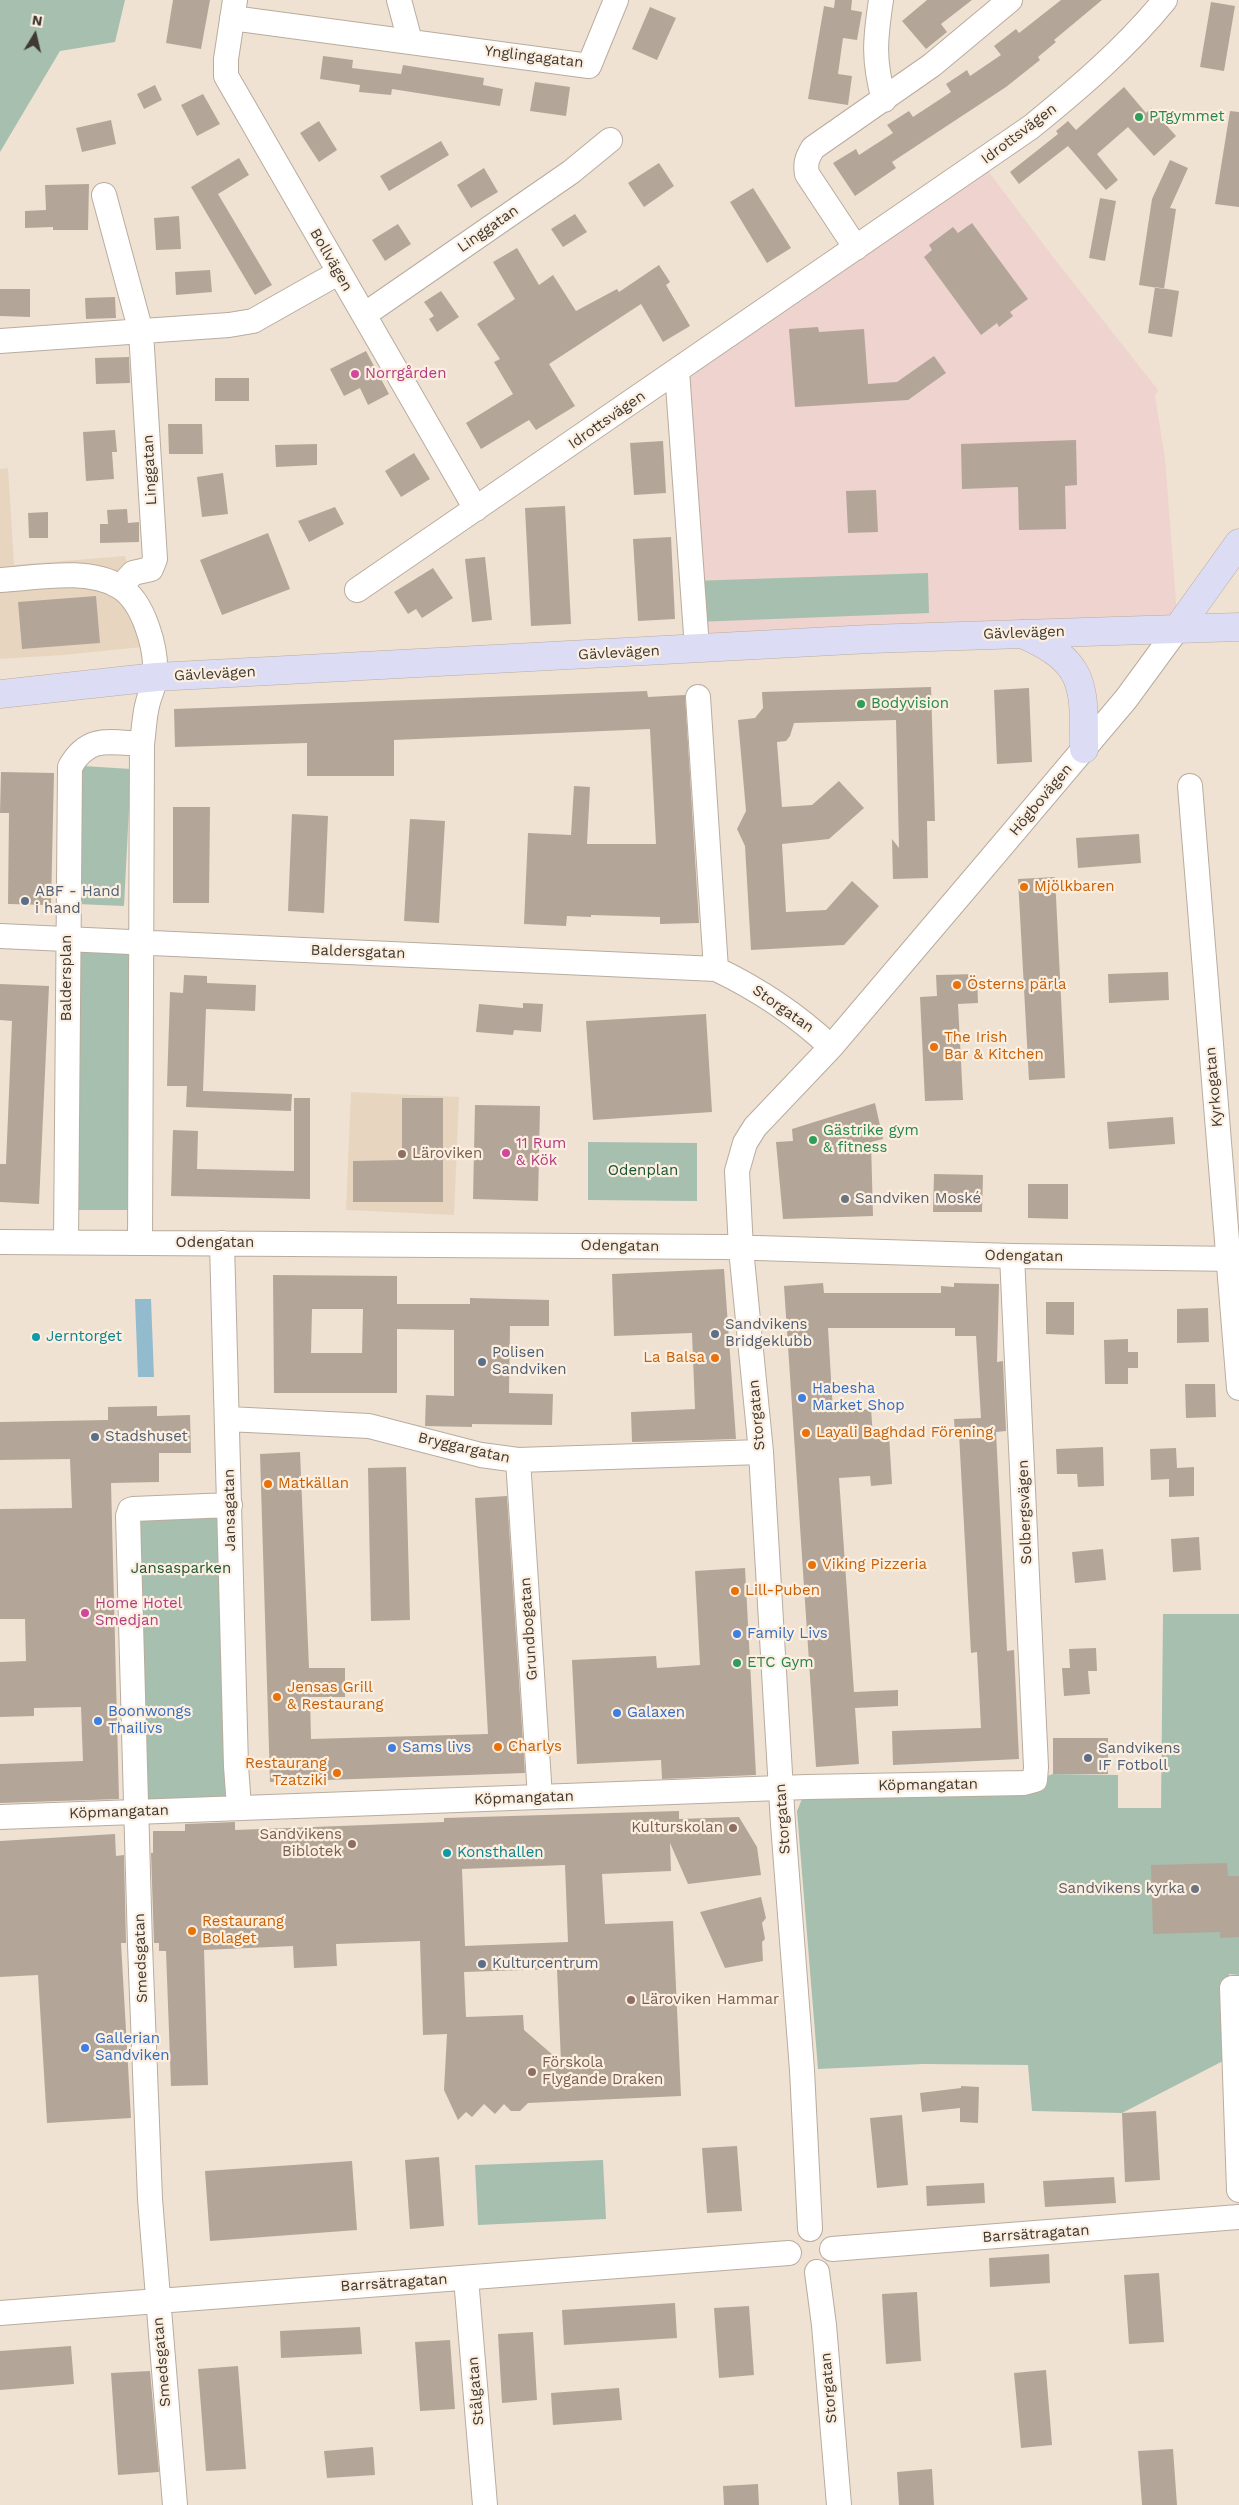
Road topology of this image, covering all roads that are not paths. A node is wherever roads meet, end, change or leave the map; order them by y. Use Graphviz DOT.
graph roads {
  1 [pos="399,0"];
  2 [pos="616,0"];
  3 [pos="881,0"];
  4 [pos="1010,0"];
  5 [pos="1165,0"];
  6 [pos="233,9"];
  7 [pos="410,42"];
  8 [pos="884,100"];
  9 [pos="610,140"];
  10 [pos="104,195"];
  11 [pos="856,248"];
  12 [pos="338,273"];
  13 [pos="364,315"];
  14 [pos="141,332"];
  15 [pos="0,341"];
  16 [pos="677,371"];
  17 [pos="476,509"];
  18 [pos="1235,562"];
  19 [pos="0,580"];
  20 [pos="120,587"];
  21 [pos="357,590"];
  22 [pos="1239,627"];
  23 [pos="1178,628"];
  24 [pos="1021,634"];
  25 [pos="697,648"];
  26 [pos="156,677"];
  27 [pos="0,694"];
  28 [pos="698,697"];
  29 [pos="142,744"];
  30 [pos="1084,749"];
  31 [pos="1190,786"];
  32 [pos="0,936"];
  33 [pos="67,940"];
  34 [pos="140,943"];
  35 [pos="716,969"];
  36 [pos="831,1047"];
  37 [pos="0,1242"];
  38 [pos="66,1242"];
  39 [pos="140,1243"];
  40 [pos="222,1243"];
  41 [pos="741,1249"];
  42 [pos="1012,1256"];
  43 [pos="1234,1258"];
  44 [pos="1239,1388"];
  45 [pos="228,1419"];
  46 [pos="761,1452"];
  47 [pos="518,1460"];
  48 [pos="230,1505"];
  49 [pos="1036,1768"];
  50 [pos="781,1788"];
  51 [pos="540,1797"];
  52 [pos="239,1807"];
  53 [pos="136,1811"];
  54 [pos="0,1817"];
  55 [pos="1239,1988"];
  56 [pos="1237,2104"];
  57 [pos="1239,2190"];
  58 [pos="1239,2217"];
  59 [pos="810,2229"];
  60 [pos="832,2249"];
  61 [pos="789,2252"];
  62 [pos="817,2272"];
  63 [pos="466,2278"];
  64 [pos="157,2300"];
  65 [pos="0,2313"];
  66 [pos="174,2505"];
  67 [pos="485,2505"];
  68 [pos="839,2505"];
  1 -- 7 [label="street"];
  2 -- 7 [label="street, Ynglingagatan"];
  3 -- 8 [label="street"];
  4 -- 8 [label="street"];
  5 -- 11 [label="street, Idrottsvägen"];
  6 -- 7 [label="street, Ynglingagatan"];
  6 -- 12 [label="street, Bollvägen"];
  8 -- 11 [label="street"];
  9 -- 13 [label="street, Linggatan"];
  10 -- 14 [label="street, Linggatan"];
  11 -- 16 [label="street, Idrottsvägen"];
  12 -- 13 [label="street, Bollvägen"];
  12 -- 14 [label="street"];
  13 -- 17 [label="street, Bollvägen"];
  14 -- 15 [label="street"];
  14 -- 20 [label="street, Linggatan"];
  16 -- 17 [label="street, Idrottsvägen"];
  16 -- 25 [label="street"];
  17 -- 21 [label="street, Idrottsvägen"];
  18 -- 23 [label="main road, Högbovägen"];
  19 -- 20 [label="street"];
  20 -- 26 [label="street"];
  22 -- 23 [label="main road, Gävlevägen"];
  23 -- 24 [label="main road, Gävlevägen"];
  23 -- 30 [label="street, Högbovägen"];
  24 -- 25 [label="main road, Gävlevägen"];
  24 -- 30 [label="main road"];
  25 -- 26 [label="main road, Gävlevägen"];
  26 -- 27 [label="main road, Gävlevägen"];
  26 -- 29 [label="street"];
  28 -- 35 [label="street"];
  29 -- 33 [label="street, Baldersplan"];
  29 -- 34 [label="street"];
  30 -- 36 [label="street, Högbovägen"];
  31 -- 43 [label="street, Kyrkogatan"];
  32 -- 33 [label="street, Baldersgatan"];
  33 -- 34 [label="street, Baldersgatan"];
  33 -- 38 [label="street, Baldersplan"];
  34 -- 35 [label="street, Baldersgatan"];
  34 -- 39 [label="street"];
  35 -- 36 [label="street, Storgatan"];
  36 -- 41 [label="street, Storgatan"];
  37 -- 38 [label="street, Odengatan"];
  38 -- 39 [label="street, Odengatan"];
  39 -- 40 [label="street, Odengatan"];
  40 -- 41 [label="street, Odengatan"];
  40 -- 45 [label="street, Jansagatan"];
  41 -- 42 [label="street, Odengatan"];
  41 -- 46 [label="street, Storgatan"];
  42 -- 43 [label="street, Odengatan"];
  42 -- 49 [label="street, Solbergsvägen"];
  43 -- 44 [label="street, Kyrkogatan"];
  45 -- 47 [label="street, Bryggargatan"];
  45 -- 48 [label="street, Jansagatan"];
  46 -- 47 [label="street, Bryggargatan"];
  46 -- 50 [label="street, Storgatan"];
  47 -- 51 [label="street, Grundbogatan"];
  48 -- 52 [label="street, Jansagatan"];
  48 -- 53 [label="street, Smedsgatan"];
  49 -- 50 [label="street, Köpmangatan"];
  50 -- 51 [label="street, Köpmangatan"];
  50 -- 59 [label="street, Storgatan"];
  51 -- 52 [label="street, Köpmangatan"];
  52 -- 53 [label="street, Köpmangatan"];
  53 -- 54 [label="street, Köpmangatan"];
  53 -- 64 [label="street, Smedsgatan"];
  55 -- 56 [label="street"];
  56 -- 57 [label="street"];
  58 -- 60 [label="street, Barrsätragatan"];
  59 -- 60 [label="street"];
  59 -- 61 [label="street"];
  60 -- 62 [label="street"];
  61 -- 62 [label="street"];
  61 -- 63 [label="street, Barrsätragatan"];
  62 -- 68 [label="street, Storgatan"];
  63 -- 64 [label="street, Barrsätragatan"];
  63 -- 67 [label="street, Stålgatan"];
  64 -- 65 [label="street, Barrsätragatan"];
  64 -- 66 [label="street, Smedsgatan"];
}
